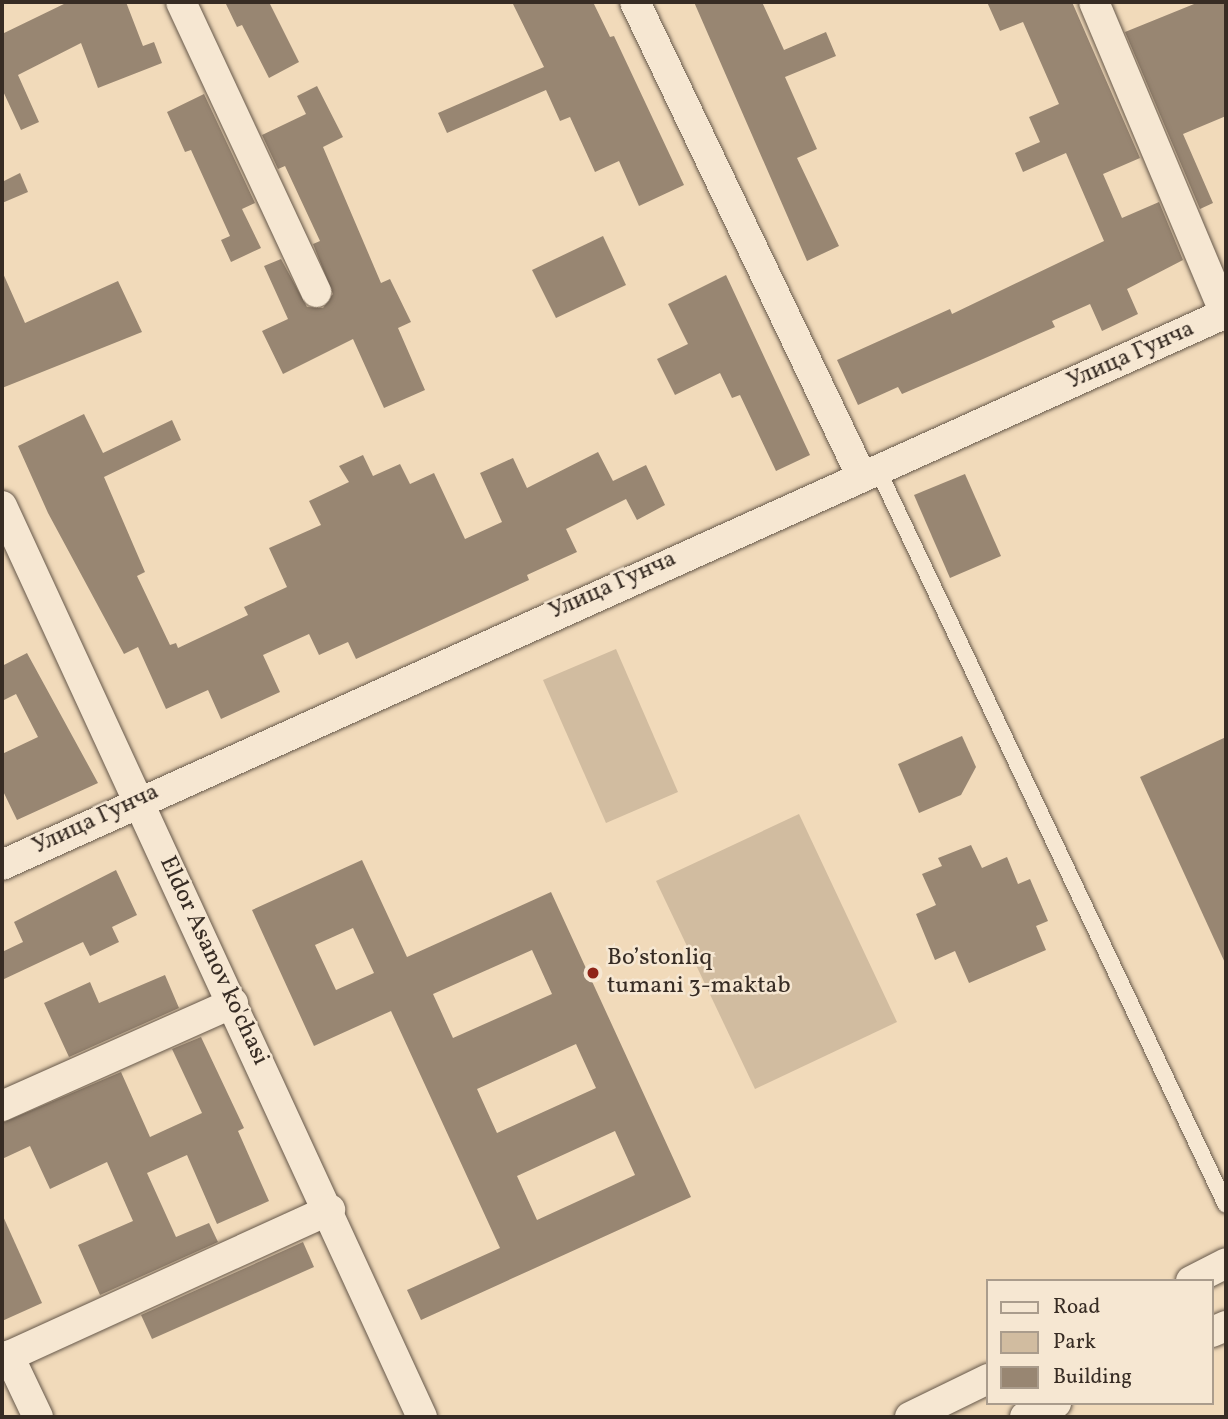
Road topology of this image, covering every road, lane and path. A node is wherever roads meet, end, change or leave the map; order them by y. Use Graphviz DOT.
graph roads {
  1 [pos="181,2"];
  2 [pos="635,2"];
  3 [pos="1094,2"];
  4 [pos="316,292"];
  5 [pos="1226,314"];
  6 [pos="869,471"];
  7 [pos="2,506"];
  8 [pos="138,801"];
  9 [pos="2,864"];
  10 [pos="233,1003"];
  11 [pos="2,1106"];
  12 [pos="1226,1205"];
  13 [pos="330,1210"];
  14 [pos="1226,1264"];
  15 [pos="1195,1279"];
  16 [pos="5,1358"];
  17 [pos="986,1380"];
  18 [pos="1052,1405"];
  19 [pos="38,1417"];
  20 [pos="422,1417"];
  21 [pos="910,1417"];
  22 [pos="1025,1417"];
  1 -- 4 [label="street"];
  2 -- 6 [label="street"];
  3 -- 5 [label="street"];
  5 -- 6 [label="street, Улица Гунча"];
  6 -- 8 [label="street, Улица Гунча"];
  6 -- 12 [label="lane"];
  7 -- 8 [label="street, Eldor Asanov ko'chasi"];
  8 -- 9 [label="street, Улица Гунча"];
  8 -- 10 [label="street, Eldor Asanov ko'chasi"];
  10 -- 11 [label="street"];
  10 -- 13 [label="street, Eldor Asanov ko'chasi"];
  13 -- 16 [label="street"];
  13 -- 20 [label="street, Eldor Asanov ko'chasi"];
  14 -- 15 [label="street"];
  16 -- 19 [label="street"];
  17 -- 21 [label="street"];
  18 -- 22 [label="street"];
}
